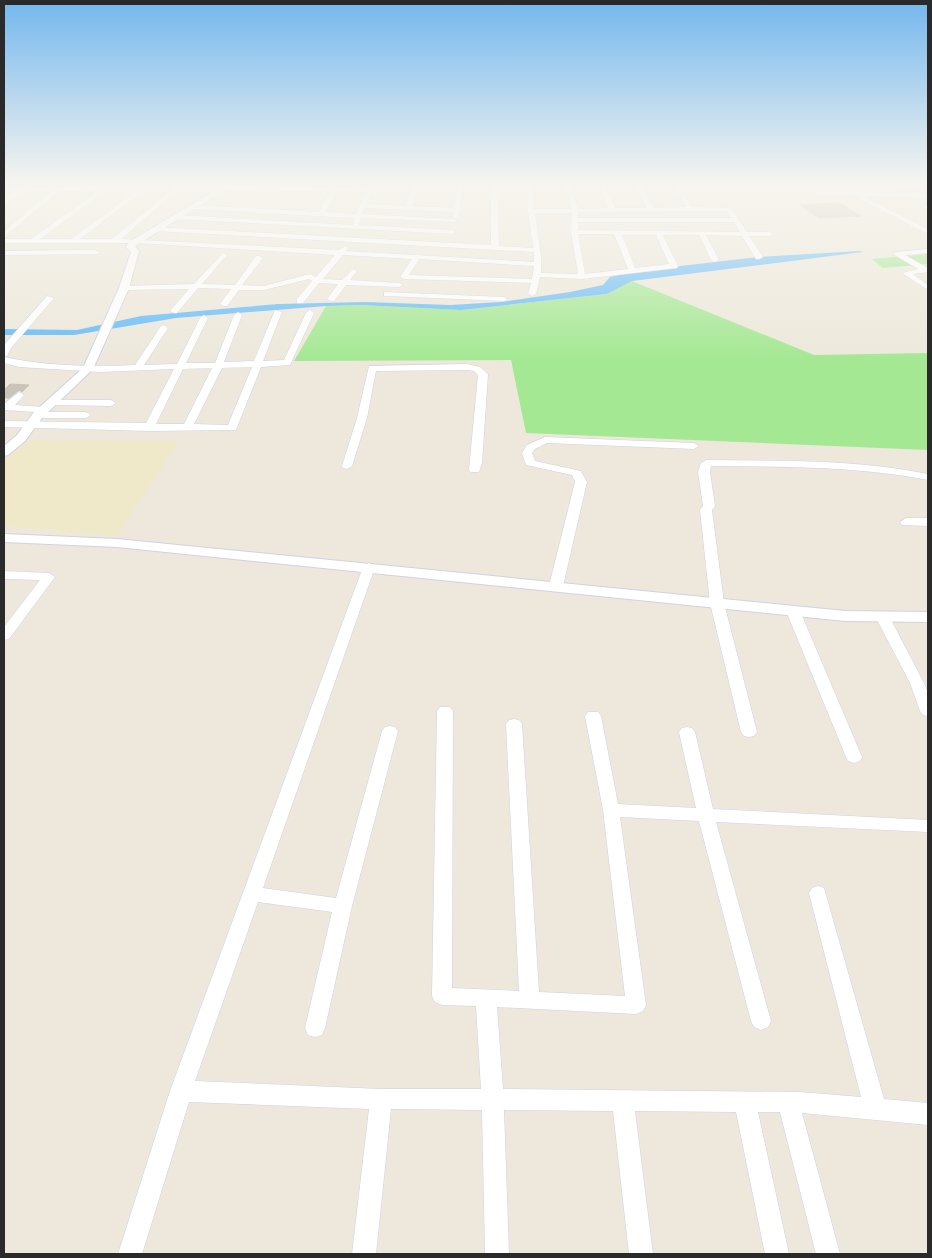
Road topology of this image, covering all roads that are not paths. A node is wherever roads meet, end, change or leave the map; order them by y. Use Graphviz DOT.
graph roads {
  1 [pos="134,243"];
  2 [pos="165,243"];
  3 [pos="348,243"];
  4 [pos="397,243"];
  5 [pos="455,243"];
  6 [pos="495,243"];
  7 [pos="535,243"];
  8 [pos="576,243"];
  9 [pos="621,243"];
  10 [pos="663,243"];
  11 [pos="706,243"];
  12 [pos="750,243"];
  13 [pos="455,246"];
  14 [pos="495,248"];
  15 [pos="536,250"];
  16 [pos="928,251"];
  17 [pos="95,252"];
  18 [pos="4,253"];
  19 [pos="343,253"];
  20 [pos="223,255"];
  21 [pos="759,257"];
  22 [pos="259,258"];
  23 [pos="416,258"];
  24 [pos="715,260"];
  25 [pos="538,264"];
  26 [pos="353,270"];
  27 [pos="632,270"];
  28 [pos="927,270"];
  29 [pos="582,276"];
  30 [pos="404,277"];
  31 [pos="537,278"];
  32 [pos="317,281"];
  33 [pos="344,282"];
  34 [pos="399,285"];
  35 [pos="196,286"];
  36 [pos="237,287"];
  37 [pos="124,288"];
  38 [pos="928,288"];
  39 [pos="387,294"];
  40 [pos="532,294"];
  41 [pos="50,298"];
  42 [pos="332,299"];
  43 [pos="504,299"];
  44 [pos="300,301"];
  45 [pos="381,302"];
  46 [pos="224,304"];
  47 [pos="174,311"];
  48 [pos="278,312"];
  49 [pos="310,313"];
  50 [pos="238,315"];
  51 [pos="204,318"];
  52 [pos="164,328"];
  53 [pos="5,349"];
  54 [pos="4,360"];
  55 [pos="257,363"];
  56 [pos="219,364"];
  57 [pos="178,366"];
  58 [pos="138,367"];
  59 [pos="88,369"];
  60 [pos="19,395"];
  61 [pos="111,402"];
  62 [pos="53,403"];
  63 [pos="6,407"];
  64 [pos="86,415"];
  65 [pos="37,417"];
  66 [pos="4,424"];
  67 [pos="149,428"];
  68 [pos="187,428"];
  69 [pos="694,446"];
  70 [pos="7,447"];
  71 [pos="346,466"];
  72 [pos="475,470"];
  73 [pos="928,477"];
  74 [pos="906,522"];
  75 [pos="928,522"];
  76 [pos="4,538"];
  77 [pos="369,568"];
  78 [pos="4,575"];
  79 [pos="556,586"];
  80 [pos="718,603"];
  81 [pos="793,611"];
  82 [pos="882,616"];
  83 [pos="928,617"];
  84 [pos="4,636"];
  85 [pos="923,683"];
  86 [pos="445,711"];
  87 [pos="928,711"];
  88 [pos="592,716"];
  89 [pos="514,724"];
  90 [pos="390,731"];
  91 [pos="687,732"];
  92 [pos="749,732"];
  93 [pos="854,757"];
  94 [pos="611,810"];
  95 [pos="706,816"];
  96 [pos="928,826"];
  97 [pos="818,893"];
  98 [pos="252,894"];
  99 [pos="343,906"];
  100 [pos="486,998"];
  101 [pos="529,1000"];
  102 [pos="761,1021"];
  103 [pos="315,1028"];
  104 [pos="181,1091"];
  105 [pos="381,1099"];
  106 [pos="493,1101"];
  107 [pos="623,1102"];
  108 [pos="744,1102"];
  109 [pos="788,1102"];
  110 [pos="875,1108"];
  111 [pos="928,1114"];
  112 [pos="130,1254"];
  113 [pos="364,1254"];
  114 [pos="497,1254"];
  115 [pos="641,1254"];
  116 [pos="777,1254"];
  117 [pos="828,1254"];
  1 -- 37 [label="street"];
  2 -- 19 [label="street"];
  3 -- 19 [label="street"];
  4 -- 13 [label="street"];
  5 -- 13 [label="street"];
  6 -- 14 [label="street"];
  7 -- 15 [label="street"];
  8 -- 29 [label="street"];
  9 -- 27 [label="street"];
  10 -- 27 [label="street"];
  11 -- 24 [label="street"];
  12 -- 21 [label="street"];
  13 -- 14 [label="street"];
  14 -- 15 [label="street"];
  15 -- 25 [label="street"];
  16 -- 28 [label="street"];
  17 -- 18 [label="street"];
  19 -- 23 [label="street"];
  19 -- 32 [label="street"];
  20 -- 35 [label="street"];
  22 -- 36 [label="street"];
  23 -- 25 [label="street"];
  23 -- 30 [label="street"];
  25 -- 31 [label="street"];
  26 -- 33 [label="street"];
  27 -- 29 [label="street"];
  28 -- 38 [label="street"];
  29 -- 31 [label="street"];
  30 -- 31 [label="street"];
  30 -- 34 [label="street"];
  31 -- 40 [label="street"];
  32 -- 33 [label="street"];
  32 -- 36 [label="street"];
  32 -- 44 [label="street"];
  33 -- 34 [label="street"];
  33 -- 42 [label="street"];
  34 -- 39 [label="street"];
  35 -- 36 [label="street"];
  35 -- 37 [label="street"];
  35 -- 47 [label="street"];
  36 -- 46 [label="street"];
  37 -- 59 [label="street"];
  39 -- 43 [label="street"];
  39 -- 45 [label="street"];
  41 -- 53 [label="street"];
  48 -- 55 [label="street"];
  49 -- 55 [label="street"];
  50 -- 56 [label="street"];
  51 -- 57 [label="street"];
  52 -- 58 [label="street"];
  54 -- 59 [label="street"];
  55 -- 56 [label="street"];
  55 -- 68 [label="street"];
  56 -- 57 [label="street"];
  56 -- 68 [label="street"];
  57 -- 58 [label="street"];
  57 -- 67 [label="street"];
  58 -- 59 [label="street"];
  59 -- 62 [label="street"];
  60 -- 63 [label="street"];
  61 -- 62 [label="street"];
  62 -- 65 [label="street"];
  63 -- 65 [label="street"];
  64 -- 65 [label="street"];
  65 -- 66 [label="street"];
  65 -- 67 [label="street"];
  65 -- 70 [label="street"];
  67 -- 68 [label="street"];
  69 -- 79 [label="street"];
  71 -- 72 [label="street"];
  73 -- 80 [label="street"];
  74 -- 75 [label="street"];
  76 -- 77 [label="street"];
  77 -- 79 [label="street"];
  77 -- 98 [label="street"];
  78 -- 84 [label="street"];
  79 -- 80 [label="street"];
  80 -- 81 [label="street"];
  80 -- 92 [label="street"];
  81 -- 82 [label="street"];
  81 -- 93 [label="street"];
  82 -- 83 [label="street"];
  82 -- 85 [label="street"];
  85 -- 87 [label="street"];
  86 -- 100 [label="street"];
  88 -- 94 [label="street"];
  89 -- 101 [label="street"];
  90 -- 99 [label="street"];
  91 -- 95 [label="street"];
  94 -- 95 [label="street"];
  94 -- 101 [label="street"];
  95 -- 96 [label="street"];
  95 -- 102 [label="street"];
  97 -- 110 [label="street"];
  98 -- 99 [label="street"];
  98 -- 104 [label="street"];
  99 -- 103 [label="street"];
  100 -- 101 [label="street"];
  100 -- 106 [label="street"];
  104 -- 105 [label="street"];
  104 -- 112 [label="street"];
  105 -- 106 [label="street"];
  105 -- 113 [label="street"];
  106 -- 107 [label="street"];
  106 -- 114 [label="street"];
  107 -- 108 [label="street"];
  107 -- 115 [label="street"];
  108 -- 109 [label="street"];
  108 -- 116 [label="street"];
  109 -- 110 [label="street"];
  109 -- 117 [label="street"];
  110 -- 111 [label="street"];
}
